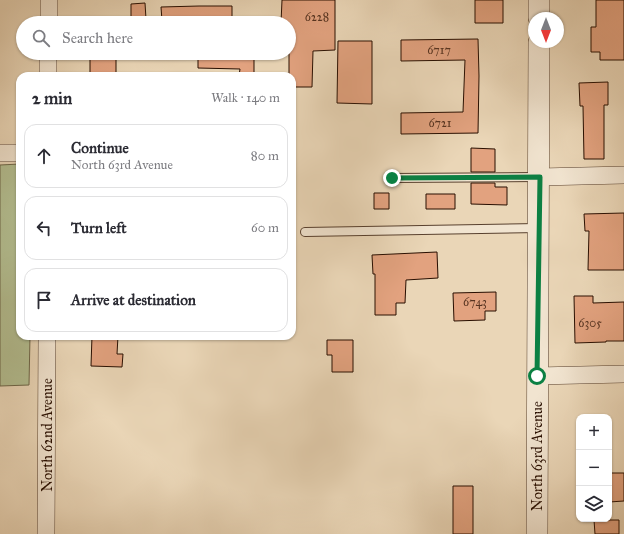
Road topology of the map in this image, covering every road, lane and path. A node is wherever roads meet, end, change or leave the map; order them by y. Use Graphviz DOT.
graph roads {
  1 [pos="49,0"];
  2 [pos="539,0"];
  3 [pos="539,12"];
  4 [pos="49,16"];
  5 [pos="539,48"];
  6 [pos="48,60"];
  7 [pos="48,72"];
  8 [pos="0,153"];
  9 [pos="16,153"];
  10 [pos="624,175"];
  11 [pos="540,177"];
  12 [pos="392,178"];
  13 [pos="539,228"];
  14 [pos="305,232"];
  15 [pos="47,340"];
  16 [pos="624,374"];
  17 [pos="537,376"];
  18 [pos="46,534"];
  19 [pos="537,534"];
  1 -- 4 [label="street"];
  2 -- 3 [label="street"];
  5 -- 11 [label="street, North 63rd Avenue"];
  6 -- 7 [label="street"];
  8 -- 9 [label="street"];
  10 -- 11 [label="street"];
  11 -- 12 [label="lane"];
  11 -- 13 [label="street, North 63rd Avenue"];
  13 -- 14 [label="lane"];
  13 -- 17 [label="street, North 63rd Avenue"];
  15 -- 18 [label="street, North 62nd Avenue"];
  16 -- 17 [label="street"];
  17 -- 19 [label="street, North 63rd Avenue"];
}
